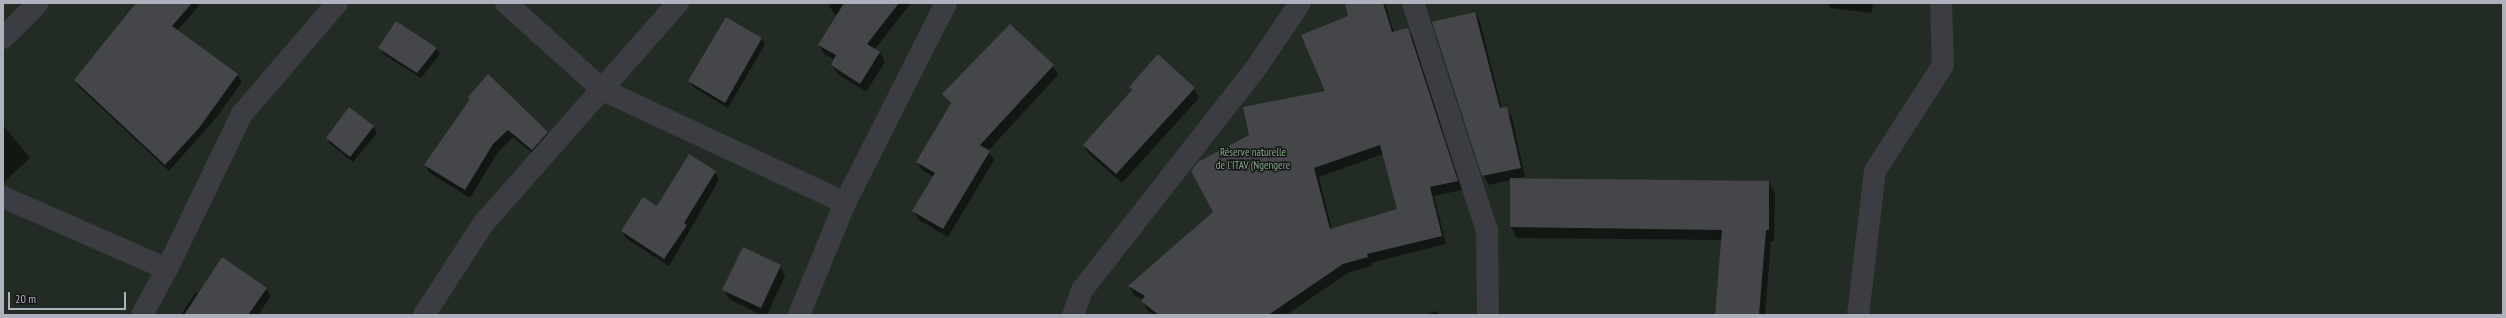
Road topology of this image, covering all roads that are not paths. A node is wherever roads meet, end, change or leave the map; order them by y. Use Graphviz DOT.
graph roads {
  1 [pos="38,3"];
  2 [pos="336,3"];
  3 [pos="506,3"];
  4 [pos="678,3"];
  5 [pos="946,3"];
  6 [pos="1300,3"];
  7 [pos="1413,3"];
  8 [pos="1941,3"];
  9 [pos="3,38"];
  10 [pos="603,90"];
  11 [pos="3,197"];
  12 [pos="845,203"];
  13 [pos="167,269"];
  14 [pos="142,315"];
  15 [pos="424,315"];
  16 [pos="799,315"];
  17 [pos="1073,315"];
  18 [pos="1488,315"];
  19 [pos="1858,315"];
  1 -- 9 [label="street"];
  2 -- 13 [label="street"];
  3 -- 10 [label="street"];
  4 -- 10 [label="street"];
  5 -- 12 [label="street"];
  6 -- 17 [label="street"];
  7 -- 18 [label="street"];
  8 -- 19 [label="street"];
  10 -- 12 [label="street"];
  10 -- 15 [label="street"];
  11 -- 13 [label="street"];
  12 -- 16 [label="street"];
  13 -- 14 [label="street"];
}
